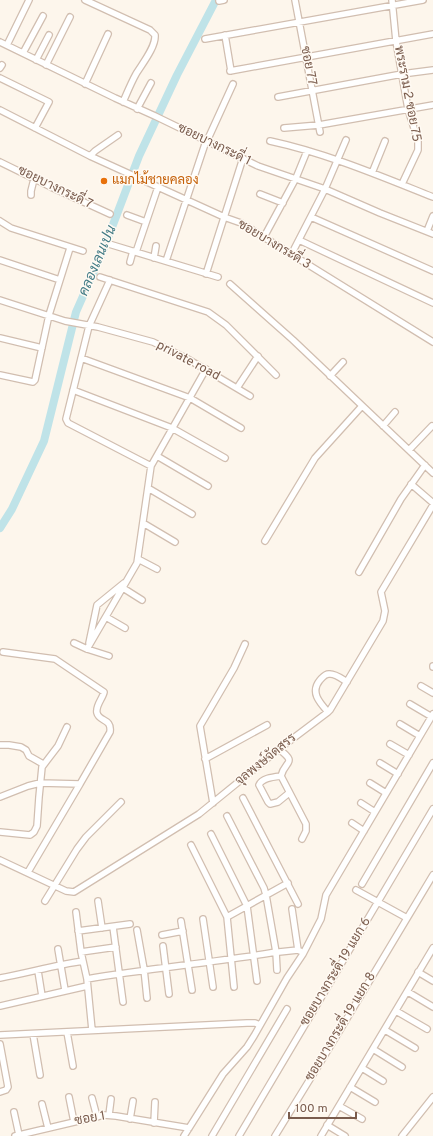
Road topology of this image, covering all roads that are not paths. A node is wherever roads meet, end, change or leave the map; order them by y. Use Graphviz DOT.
graph roads {
  1 [pos="29,0"];
  2 [pos="85,0"];
  3 [pos="295,0"];
  4 [pos="423,0"];
  5 [pos="392,3"];
  6 [pos="42,16"];
  7 [pos="70,17"];
  8 [pos="300,22"];
  9 [pos="108,34"];
  10 [pos="433,34"];
  11 [pos="49,35"];
  12 [pos="225,35"];
  13 [pos="205,39"];
  14 [pos="396,40"];
  15 [pos="0,42"];
  16 [pos="7,45"];
  17 [pos="23,54"];
  18 [pos="306,57"];
  19 [pos="36,60"];
  20 [pos="46,65"];
  21 [pos="433,70"];
  22 [pos="402,74"];
  23 [pos="0,78"];
  24 [pos="150,83"];
  25 [pos="85,84"];
  26 [pos="233,84"];
  27 [pos="312,91"];
  28 [pos="278,97"];
  29 [pos="122,102"];
  30 [pos="433,105"];
  31 [pos="137,108"];
  32 [pos="408,109"];
  33 [pos="0,110"];
  34 [pos="319,125"];
  35 [pos="35,128"];
  36 [pos="284,128"];
  37 [pos="320,132"];
  38 [pos="118,135"];
  39 [pos="346,140"];
  40 [pos="206,141"];
  41 [pos="270,141"];
  42 [pos="385,141"];
  43 [pos="308,151"];
  44 [pos="90,156"];
  45 [pos="243,158"];
  46 [pos="338,160"];
  47 [pos="0,162"];
  48 [pos="372,173"];
  49 [pos="296,178"];
  50 [pos="34,179"];
  51 [pos="402,184"];
  52 [pos="158,187"];
  53 [pos="325,189"];
  54 [pos="260,194"];
  55 [pos="31,195"];
  56 [pos="433,197"];
  57 [pos="186,200"];
  58 [pos="283,203"];
  59 [pos="110,214"];
  60 [pos="126,215"];
  61 [pos="433,216"];
  62 [pos="311,217"];
  63 [pos="224,218"];
  64 [pos="0,221"];
  65 [pos="146,222"];
  66 [pos="427,231"];
  67 [pos="433,234"];
  68 [pos="264,237"];
  69 [pos="299,240"];
  70 [pos="110,244"];
  71 [pos="156,246"];
  72 [pos="70,248"];
  73 [pos="83,251"];
  74 [pos="135,252"];
  75 [pos="291,255"];
  76 [pos="154,258"];
  77 [pos="0,260"];
  78 [pos="130,262"];
  79 [pos="166,262"];
  80 [pos="433,271"];
  81 [pos="206,274"];
  82 [pos="100,277"];
  83 [pos="218,278"];
  84 [pos="60,280"];
  85 [pos="110,280"];
  86 [pos="230,284"];
  87 [pos="0,300"];
  88 [pos="433,303"];
  89 [pos="49,316"];
  90 [pos="90,326"];
  91 [pos="0,338"];
  92 [pos="433,342"];
  93 [pos="42,348"];
  94 [pos="258,356"];
  95 [pos="81,358"];
  96 [pos="343,362"];
  97 [pos="206,369"];
  98 [pos="0,375"];
  99 [pos="276,375"];
  100 [pos="330,376"];
  101 [pos="237,388"];
  102 [pos="73,390"];
  103 [pos="250,396"];
  104 [pos="190,398"];
  105 [pos="362,406"];
  106 [pos="395,412"];
  107 [pos="383,426"];
  108 [pos="432,426"];
  109 [pos="172,428"];
  110 [pos="241,428"];
  111 [pos="409,450"];
  112 [pos="157,456"];
  113 [pos="225,458"];
  114 [pos="151,466"];
  115 [pos="425,466"];
  116 [pos="433,473"];
  117 [pos="411,484"];
  118 [pos="208,486"];
  119 [pos="148,488"];
  120 [pos="433,504"];
  121 [pos="192,514"];
  122 [pos="143,523"];
  123 [pos="265,541"];
  124 [pos="175,542"];
  125 [pos="138,559"];
  126 [pos="157,570"];
  127 [pos="359,572"];
  128 [pos="127,581"];
  129 [pos="123,588"];
  130 [pos="142,600"];
  131 [pos="106,617"];
  132 [pos="126,628"];
  133 [pos="74,643"];
  134 [pos="245,644"];
  135 [pos="88,647"];
  136 [pos="3,652"];
  137 [pos="347,682"];
  138 [pos="421,686"];
  139 [pos="433,693"];
  140 [pos="410,704"];
  141 [pos="328,712"];
  142 [pos="432,716"];
  143 [pos="400,724"];
  144 [pos="267,725"];
  145 [pos="67,727"];
  146 [pos="420,736"];
  147 [pos="390,744"];
  148 [pos="0,746"];
  149 [pos="279,749"];
  150 [pos="409,755"];
  151 [pos="205,759"];
  152 [pos="380,763"];
  153 [pos="433,763"];
  154 [pos="43,764"];
  155 [pos="398,774"];
  156 [pos="281,776"];
  157 [pos="40,783"];
  158 [pos="370,783"];
  159 [pos="80,784"];
  160 [pos="289,792"];
  161 [pos="386,793"];
  162 [pos="0,797"];
  163 [pos="243,798"];
  164 [pos="121,802"];
  165 [pos="213,803"];
  166 [pos="361,803"];
  167 [pos="433,809"];
  168 [pos="375,812"];
  169 [pos="227,816"];
  170 [pos="352,823"];
  171 [pos="364,831"];
  172 [pos="0,832"];
  173 [pos="211,834"];
  174 [pos="302,839"];
  175 [pos="191,845"];
  176 [pos="0,860"];
  177 [pos="28,872"];
  178 [pos="433,875"];
  179 [pos="288,883"];
  180 [pos="362,884"];
  181 [pos="54,885"];
  182 [pos="356,890"];
  183 [pos="266,895"];
  184 [pos="45,900"];
  185 [pos="98,901"];
  186 [pos="377,902"];
  187 [pos="298,904"];
  188 [pos="247,906"];
  189 [pos="292,909"];
  190 [pos="76,912"];
  191 [pos="227,917"];
  192 [pos="406,918"];
  193 [pos="203,919"];
  194 [pos="181,921"];
  195 [pos="130,924"];
  196 [pos="113,927"];
  197 [pos="102,928"];
  198 [pos="137,930"];
  199 [pos="78,931"];
  200 [pos="183,931"];
  201 [pos="162,935"];
  202 [pos="163,946"];
  203 [pos="116,947"];
  204 [pos="58,949"];
  205 [pos="298,950"];
  206 [pos="81,952"];
  207 [pos="277,952"];
  208 [pos="432,952"];
  209 [pos="304,954"];
  210 [pos="254,956"];
  211 [pos="232,959"];
  212 [pos="82,961"];
  213 [pos="210,961"];
  214 [pos="61,964"];
  215 [pos="187,964"];
  216 [pos="166,966"];
  217 [pos="144,969"];
  218 [pos="278,970"];
  219 [pos="38,971"];
  220 [pos="418,972"];
  221 [pos="120,973"];
  222 [pos="0,978"];
  223 [pos="87,979"];
  224 [pos="258,981"];
  225 [pos="433,981"];
  226 [pos="87,986"];
  227 [pos="234,986"];
  228 [pos="213,987"];
  229 [pos="65,990"];
  230 [pos="192,990"];
  231 [pos="408,992"];
  232 [pos="169,994"];
  233 [pos="42,996"];
  234 [pos="147,998"];
  235 [pos="123,1002"];
  236 [pos="0,1006"];
  237 [pos="432,1007"];
  238 [pos="287,1009"];
  239 [pos="396,1011"];
  240 [pos="260,1025"];
  241 [pos="427,1029"];
  242 [pos="92,1030"];
  243 [pos="385,1030"];
  244 [pos="68,1032"];
  245 [pos="33,1034"];
  246 [pos="0,1035"];
  247 [pos="0,1044"];
  248 [pos="415,1048"];
  249 [pos="373,1049"];
  250 [pos="73,1066"];
  251 [pos="402,1067"];
  252 [pos="362,1068"];
  253 [pos="40,1075"];
  254 [pos="383,1081"];
  255 [pos="350,1087"];
  256 [pos="0,1092"];
  257 [pos="69,1097"];
  258 [pos="433,1097"];
  259 [pos="92,1098"];
  260 [pos="111,1099"];
  261 [pos="133,1101"];
  262 [pos="155,1102"];
  263 [pos="375,1102"];
  264 [pos="42,1104"];
  265 [pos="339,1106"];
  266 [pos="14,1112"];
  267 [pos="109,1116"];
  268 [pos="97,1117"];
  269 [pos="130,1119"];
  270 [pos="362,1120"];
  271 [pos="74,1122"];
  272 [pos="154,1123"];
  273 [pos="328,1125"];
  274 [pos="48,1128"];
  275 [pos="189,1128"];
  276 [pos="17,1136"];
  277 [pos="184,1136"];
  278 [pos="212,1136"];
  279 [pos="239,1136"];
  280 [pos="275,1136"];
  281 [pos="321,1136"];
  282 [pos="345,1136"];
  283 [pos="402,1136"];
  1 -- 16 [label="street"];
  2 -- 29 [label="street"];
  3 -- 8 [label="street, ซอย 77"];
  4 -- 5 [label="street"];
  5 -- 8 [label="street"];
  5 -- 14 [label="street, พระราม 2 ซอย 75"];
  6 -- 17 [label="street"];
  7 -- 20 [label="street"];
  8 -- 12 [label="street"];
  8 -- 18 [label="street, ซอย 77"];
  9 -- 25 [label="street"];
  10 -- 14 [label="street"];
  11 -- 19 [label="street"];
  12 -- 13 [label="street"];
  12 -- 18 [label="street"];
  14 -- 18 [label="street"];
  14 -- 22 [label="street, พระราม 2 ซอย 75"];
  15 -- 16 [label="street, ซอยบางกระดี่ 1"];
  16 -- 17 [label="street, ซอยบางกระดี่ 1"];
  17 -- 19 [label="street, ซอยบางกระดี่ 1"];
  18 -- 27 [label="street, ซอย 77"];
  19 -- 20 [label="street, ซอยบางกระดี่ 1"];
  20 -- 25 [label="street, ซอยบางกระดี่ 1"];
  21 -- 22 [label="street"];
  22 -- 27 [label="street"];
  22 -- 32 [label="street, พระราม 2 ซอย 75"];
  23 -- 35 [label="street"];
  24 -- 31 [label="street"];
  25 -- 29 [label="street, ซอยบางกระดี่ 1"];
  26 -- 40 [label="street"];
  27 -- 28 [label="street"];
  27 -- 34 [label="street, ซอย 77"];
  29 -- 31 [label="street, ซอยบางกระดี่ 1"];
  30 -- 32 [label="street"];
  31 -- 40 [label="street, ซอยบางกระดี่ 1"];
  32 -- 34 [label="street"];
  32 -- 51 [label="street, พระราม 2 ซอย 75"];
  33 -- 35 [label="street, ซอยบางกระดี่ 3"];
  34 -- 36 [label="street"];
  34 -- 37 [label="street, ซอย 77"];
  35 -- 44 [label="street, ซอยบางกระดี่ 3"];
  38 -- 44 [label="street"];
  39 -- 46 [label="street"];
  40 -- 45 [label="street, ซอยบางกระดี่ 1"];
  40 -- 57 [label="street"];
  41 -- 43 [label="street"];
  42 -- 48 [label="street"];
  43 -- 46 [label="street"];
  43 -- 49 [label="street"];
  44 -- 52 [label="street, ซอยบางกระดี่ 3"];
  45 -- 49 [label="street, ซอยบางกระดี่ 1"];
  45 -- 63 [label="street"];
  46 -- 48 [label="street"];
  46 -- 53 [label="street"];
  47 -- 50 [label="street, ซอยบางกระดี่ 7"];
  48 -- 51 [label="street"];
  49 -- 53 [label="street, ซอยบางกระดี่ 1"];
  49 -- 58 [label="street"];
  50 -- 55 [label="street"];
  50 -- 59 [label="street, ซอยบางกระดี่ 7"];
  51 -- 56 [label="street"];
  52 -- 57 [label="street, ซอยบางกระดี่ 3"];
  52 -- 65 [label="street"];
  53 -- 62 [label="street"];
  53 -- 66 [label="street, ซอยบางกระดี่ 1"];
  54 -- 58 [label="street"];
  57 -- 63 [label="street, ซอยบางกระดี่ 3"];
  57 -- 79 [label="street"];
  58 -- 68 [label="street"];
  60 -- 65 [label="street"];
  61 -- 66 [label="street"];
  62 -- 69 [label="street"];
  62 -- 80 [label="street"];
  63 -- 68 [label="street, ซอยบางกระดี่ 3"];
  63 -- 81 [label="street"];
  64 -- 72 [label="street"];
  65 -- 74 [label="street"];
  66 -- 67 [label="street, ซอยบางกระดี่ 1"];
  68 -- 75 [label="street, ซอยบางกระดี่ 3"];
  69 -- 75 [label="street"];
  69 -- 88 [label="street"];
  70 -- 74 [label="street"];
  71 -- 76 [label="street"];
  72 -- 73 [label="street"];
  72 -- 84 [label="street"];
  74 -- 76 [label="street"];
  74 -- 78 [label="street"];
  75 -- 92 [label="street, ซอยบางกระดี่ 3"];
  76 -- 79 [label="street"];
  77 -- 84 [label="street"];
  79 -- 81 [label="street"];
  81 -- 83 [label="street"];
  82 -- 85 [label="street"];
  84 -- 89 [label="street"];
  85 -- 90 [label="street"];
  85 -- 94 [label="street"];
  86 -- 100 [label="street"];
  87 -- 89 [label="street"];
  89 -- 90 [label="street, private road"];
  89 -- 93 [label="street"];
  90 -- 95 [label="street"];
  90 -- 97 [label="street, private road"];
  91 -- 93 [label="street"];
  93 -- 98 [label="street"];
  94 -- 99 [label="street"];
  94 -- 101 [label="street"];
  95 -- 102 [label="street"];
  95 -- 104 [label="street"];
  96 -- 100 [label="street"];
  97 -- 101 [label="street, private road"];
  97 -- 104 [label="street"];
  100 -- 105 [label="street"];
  101 -- 103 [label="street, private road"];
  102 -- 109 [label="street"];
  102 -- 114 [label="street"];
  104 -- 109 [label="street"];
  104 -- 110 [label="street"];
  105 -- 107 [label="street"];
  105 -- 123 [label="street"];
  106 -- 107 [label="street"];
  107 -- 111 [label="street"];
  108 -- 111 [label="street"];
  109 -- 112 [label="street"];
  109 -- 113 [label="street"];
  111 -- 115 [label="street"];
  112 -- 114 [label="street"];
  112 -- 118 [label="street"];
  114 -- 119 [label="street"];
  115 -- 116 [label="street"];
  115 -- 117 [label="street"];
  117 -- 120 [label="street"];
  117 -- 127 [label="street"];
  119 -- 121 [label="street"];
  119 -- 122 [label="street"];
  120 -- 137 [label="street, จุลพงษ์จัดสรร"];
  122 -- 124 [label="street"];
  122 -- 125 [label="street"];
  125 -- 126 [label="street"];
  125 -- 128 [label="street"];
  128 -- 129 [label="street"];
  128 -- 135 [label="street"];
  129 -- 130 [label="street"];
  129 -- 131 [label="street"];
  131 -- 132 [label="street"];
  131 -- 135 [label="street"];
  133 -- 135 [label="street"];
  134 -- 151 [label="street"];
  136 -- 159 [label="street"];
  137 -- 141 [label="street, จุลพงษ์จัดสรร"];
  137 -- 141 [label="street"];
  138 -- 139 [label="street"];
  140 -- 142 [label="street"];
  141 -- 149 [label="street, จุลพงษ์จัดสรร"];
  142 -- 146 [label="street"];
  143 -- 146 [label="street"];
  144 -- 151 [label="street"];
  145 -- 154 [label="street"];
  146 -- 150 [label="street"];
  147 -- 150 [label="street"];
  148 -- 154 [label="street"];
  149 -- 156 [label="street"];
  149 -- 165 [label="street, จุลพงษ์จัดสรร"];
  150 -- 155 [label="street"];
  151 -- 165 [label="street"];
  152 -- 155 [label="street"];
  153 -- 180 [label="street"];
  154 -- 157 [label="street"];
  155 -- 161 [label="street"];
  156 -- 160 [label="street"];
  156 -- 160 [label="street"];
  157 -- 159 [label="street"];
  157 -- 162 [label="street"];
  157 -- 172 [label="street"];
  158 -- 161 [label="street"];
  159 -- 177 [label="street"];
  160 -- 174 [label="street"];
  161 -- 168 [label="street"];
  163 -- 179 [label="street"];
  164 -- 181 [label="street"];
  165 -- 181 [label="street, จุลพงษ์จัดสรร"];
  166 -- 168 [label="street"];
  167 -- 186 [label="street, ซอยบางกระดี่ 19 แยก 6"];
  168 -- 171 [label="street"];
  169 -- 183 [label="street"];
  170 -- 171 [label="street"];
  171 -- 209 [label="street"];
  173 -- 188 [label="street"];
  175 -- 191 [label="street"];
  176 -- 177 [label="street, จุลพงษ์จัดสรร"];
  177 -- 181 [label="street, จุลพงษ์จัดสรร"];
  178 -- 192 [label="street"];
  179 -- 183 [label="street"];
  179 -- 187 [label="street"];
  181 -- 184 [label="street"];
  182 -- 186 [label="street"];
  183 -- 188 [label="street"];
  183 -- 207 [label="street"];
  185 -- 197 [label="street"];
  186 -- 192 [label="street"];
  186 -- 279 [label="street, ซอยบางกระดี่ 19 แยก 6"];
  188 -- 191 [label="street"];
  188 -- 210 [label="street"];
  189 -- 205 [label="street"];
  190 -- 199 [label="street"];
  191 -- 211 [label="street"];
  192 -- 280 [label="street, ซอยบางกระดี่ 19 แยก 8"];
  193 -- 213 [label="street"];
  194 -- 200 [label="street"];
  195 -- 196 [label="street"];
  196 -- 197 [label="street"];
  196 -- 203 [label="street"];
  197 -- 199 [label="street"];
  198 -- 217 [label="street"];
  199 -- 206 [label="street"];
  200 -- 201 [label="street"];
  200 -- 215 [label="street"];
  202 -- 216 [label="street"];
  203 -- 206 [label="street"];
  203 -- 221 [label="street"];
  204 -- 214 [label="street"];
  205 -- 207 [label="street"];
  205 -- 209 [label="street"];
  206 -- 212 [label="street"];
  207 -- 210 [label="street"];
  207 -- 218 [label="street"];
  208 -- 220 [label="street"];
  209 -- 240 [label="street"];
  210 -- 211 [label="street"];
  210 -- 224 [label="street"];
  211 -- 213 [label="street"];
  211 -- 227 [label="street"];
  212 -- 214 [label="street"];
  212 -- 223 [label="street"];
  213 -- 215 [label="street"];
  213 -- 228 [label="street"];
  214 -- 219 [label="street"];
  214 -- 229 [label="street"];
  215 -- 216 [label="street"];
  215 -- 230 [label="street"];
  216 -- 217 [label="street"];
  216 -- 232 [label="street"];
  217 -- 221 [label="street"];
  217 -- 234 [label="street"];
  219 -- 222 [label="street"];
  219 -- 233 [label="street"];
  220 -- 225 [label="street"];
  220 -- 231 [label="street"];
  221 -- 223 [label="street"];
  221 -- 235 [label="street"];
  223 -- 226 [label="street"];
  226 -- 229 [label="street"];
  226 -- 242 [label="street"];
  229 -- 233 [label="street"];
  231 -- 237 [label="street"];
  231 -- 239 [label="street"];
  233 -- 236 [label="street"];
  238 -- 278 [label="street"];
  239 -- 241 [label="street"];
  239 -- 243 [label="street"];
  240 -- 242 [label="street"];
  240 -- 275 [label="street"];
  242 -- 244 [label="street"];
  243 -- 248 [label="street"];
  243 -- 249 [label="street"];
  244 -- 245 [label="street"];
  244 -- 250 [label="street"];
  245 -- 246 [label="street"];
  245 -- 253 [label="street"];
  247 -- 256 [label="street"];
  249 -- 251 [label="street"];
  249 -- 252 [label="street"];
  252 -- 254 [label="street"];
  252 -- 255 [label="street"];
  255 -- 263 [label="street"];
  255 -- 265 [label="street"];
  257 -- 271 [label="street"];
  258 -- 283 [label="street"];
  259 -- 268 [label="street"];
  260 -- 267 [label="street"];
  261 -- 269 [label="street"];
  262 -- 272 [label="street"];
  264 -- 274 [label="street"];
  265 -- 270 [label="street"];
  265 -- 273 [label="street"];
  266 -- 276 [label="street"];
  267 -- 268 [label="street, ซอย 1"];
  267 -- 269 [label="street, ซอย 1"];
  268 -- 271 [label="street, ซอย 1"];
  269 -- 272 [label="street, ซอย 1"];
  271 -- 274 [label="street, ซอย 1"];
  272 -- 275 [label="street, ซอย 1"];
  273 -- 281 [label="street"];
  273 -- 282 [label="street"];
  274 -- 276 [label="street, ซอย 1"];
  275 -- 277 [label="street"];
}
